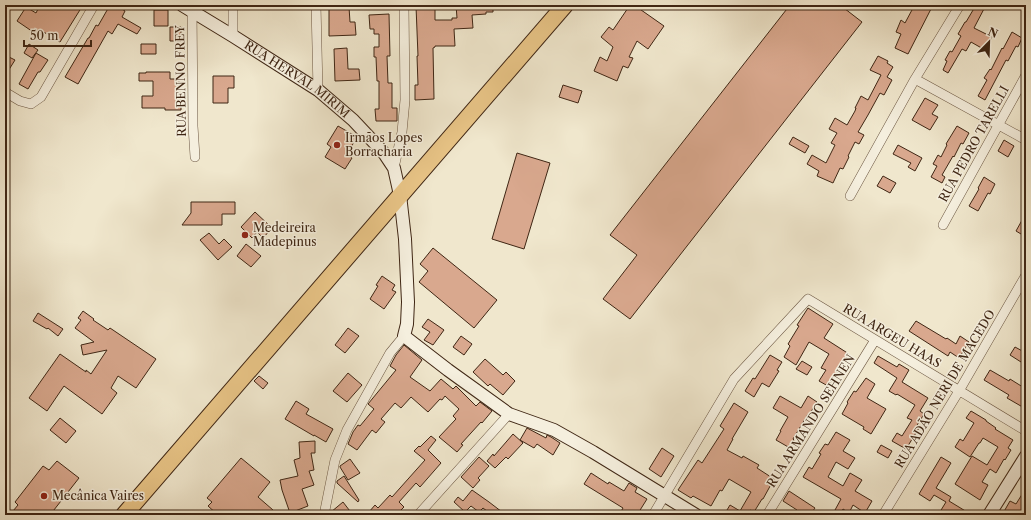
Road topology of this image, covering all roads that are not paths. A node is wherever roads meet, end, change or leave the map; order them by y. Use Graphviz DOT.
graph roads {
  1 [pos="94,5"];
  2 [pos="233,5"];
  3 [pos="316,5"];
  4 [pos="404,5"];
  5 [pos="565,5"];
  6 [pos="960,5"];
  7 [pos="189,7"];
  8 [pos="233,36"];
  9 [pos="1026,75"];
  10 [pos="915,79"];
  11 [pos="318,90"];
  12 [pos="5,92"];
  13 [pos="998,124"];
  14 [pos="1026,140"];
  15 [pos="195,157"];
  16 [pos="394,168"];
  17 [pos="400,195"];
  18 [pos="850,196"];
  19 [pos="943,225"];
  20 [pos="1026,275"];
  21 [pos="404,336"];
  22 [pos="875,340"];
  23 [pos="960,391"];
  24 [pos="509,414"];
  25 [pos="1026,431"];
  26 [pos="1026,456"];
  27 [pos="664,496"];
  28 [pos="124,515"];
  29 [pos="324,515"];
  30 [pos="418,515"];
  31 [pos="653,515"];
  32 [pos="696,515"];
  33 [pos="767,515"];
  34 [pos="883,515"];
  35 [pos="989,515"];
  1 -- 12 [label="street"];
  2 -- 8 [label="street"];
  3 -- 11 [label="street"];
  4 -- 16 [label="street"];
  5 -- 17 [label="highway"];
  6 -- 10 [label="street"];
  7 -- 8 [label="street, RUA HERVAL MIRIM"];
  7 -- 15 [label="street, RUA BENNO FREY"];
  8 -- 11 [label="street, RUA HERVAL MIRIM"];
  9 -- 13 [label="street, RUA PEDRO TARELLI"];
  10 -- 13 [label="street"];
  10 -- 18 [label="street"];
  11 -- 16 [label="street, RUA HERVAL MIRIM"];
  13 -- 14 [label="street"];
  13 -- 19 [label="street, RUA PEDRO TARELLI"];
  16 -- 17 [label="street, RUA HERVAL MIRIM"];
  17 -- 21 [label="street, RUA HERVAL MIRIM"];
  17 -- 28 [label="highway"];
  20 -- 23 [label="street, RUA ADÃO NERI DE MACEDO"];
  21 -- 24 [label="street"];
  21 -- 29 [label="street"];
  22 -- 23 [label="street, RUA ARGEU HAAS"];
  22 -- 27 [label="street, RUA ARGEU HAAS"];
  22 -- 33 [label="street, RUA ARMANDO SEHNEN"];
  23 -- 25 [label="street, RUA ARGEU HAAS"];
  23 -- 34 [label="street, RUA ADÃO NERI DE MACEDO"];
  24 -- 27 [label="street"];
  24 -- 30 [label="street"];
  26 -- 35 [label="street"];
  27 -- 31 [label="street"];
  27 -- 32 [label="street"];
}
